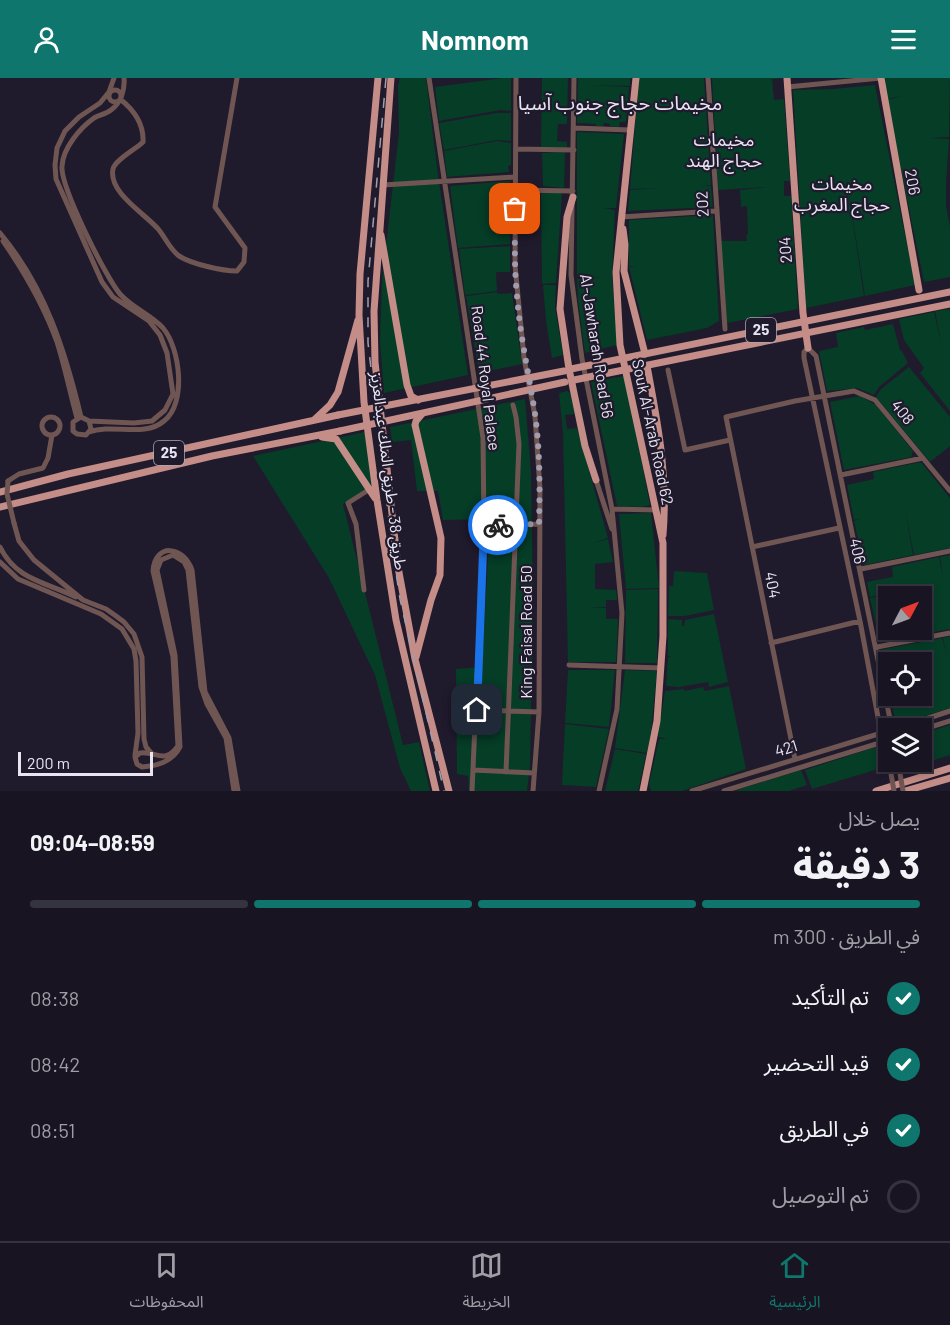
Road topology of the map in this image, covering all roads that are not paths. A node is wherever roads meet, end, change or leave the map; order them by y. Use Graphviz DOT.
graph roads {
  1 [pos="114,78"];
  2 [pos="124,78"];
  3 [pos="237,78"];
  4 [pos="378,78"];
  5 [pos="391,78"];
  6 [pos="429,78"];
  7 [pos="516,78"];
  8 [pos="574,78"];
  9 [pos="636,78"];
  10 [pos="708,78"];
  11 [pos="787,78"];
  12 [pos="881,78"];
  13 [pos="788,87"];
  14 [pos="109,92"];
  15 [pos="120,99"];
  16 [pos="574,128"];
  17 [pos="630,130"];
  18 [pos="516,149"];
  19 [pos="574,150"];
  20 [pos="515,177"];
  21 [pos="445,181"];
  22 [pos="383,185"];
  23 [pos="515,190"];
  24 [pos="573,194"];
  25 [pos="715,211"];
  26 [pos="621,217"];
  27 [pos="379,225"];
  28 [pos="0,235"];
  29 [pos="919,290"];
  30 [pos="950,291"];
  31 [pos="950,304"];
  32 [pos="359,315"];
  33 [pos="725,329"];
  34 [pos="808,348"];
  35 [pos="645,354"];
  36 [pos="647,366"];
  37 [pos="568,370"];
  38 [pos="668,370"];
  39 [pos="570,381"];
  40 [pos="825,396"];
  41 [pos="813,398"];
  42 [pos="418,400"];
  43 [pos="513,405"];
  44 [pos="422,414"];
  45 [pos="79,417"];
  46 [pos="726,417"];
  47 [pos="89,421"];
  48 [pos="313,421"];
  49 [pos="61,425"];
  50 [pos="72,425"];
  51 [pos="88,433"];
  52 [pos="51,435"];
  53 [pos="317,437"];
  54 [pos="730,441"];
  55 [pos="923,458"];
  56 [pos="841,475"];
  57 [pos="596,480"];
  58 [pos="370,489"];
  59 [pos="950,491"];
  60 [pos="0,492"];
  61 [pos="377,501"];
  62 [pos="0,507"];
  63 [pos="612,509"];
  64 [pos="656,510"];
  65 [pos="539,524"];
  66 [pos="484,525"];
  67 [pos="516,525"];
  68 [pos="839,528"];
  69 [pos="663,543"];
  70 [pos="617,545"];
  71 [pos="0,547"];
  72 [pos="752,547"];
  73 [pos="950,551"];
  74 [pos="0,562"];
  75 [pos="861,569"];
  76 [pos="364,590"];
  77 [pos="83,600"];
  78 [pos="860,621"];
  79 [pos="950,633"];
  80 [pos="771,643"];
  81 [pos="877,647"];
  82 [pos="415,659"];
  83 [pos="569,665"];
  84 [pos="620,667"];
  85 [pos="661,668"];
  86 [pos="477,710"];
  87 [pos="508,711"];
  88 [pos="950,711"];
  89 [pos="539,712"];
  90 [pos="882,718"];
  91 [pos="892,718"];
  92 [pos="928,718"];
  93 [pos="950,721"];
  94 [pos="932,727"];
  95 [pos="878,734"];
  96 [pos="878,743"];
  97 [pos="152,754"];
  98 [pos="135,756"];
  99 [pos="795,759"];
  100 [pos="950,768"];
  101 [pos="473,770"];
  102 [pos="506,772"];
  103 [pos="891,772"];
  104 [pos="900,772"];
  105 [pos="534,773"];
  106 [pos="950,778"];
  107 [pos="236,791"];
  108 [pos="436,791"];
  109 [pos="448,791"];
  110 [pos="472,791"];
  111 [pos="533,791"];
  112 [pos="599,791"];
  113 [pos="643,791"];
  114 [pos="692,791"];
  115 [pos="724,791"];
  116 [pos="876,791"];
  117 [pos="894,791"];
  118 [pos="904,791"];
  1 -- 14 [label="street"];
  2 -- 15 [label="street"];
  3 -- 15 [label="street"];
  4 -- 32 [label="main road, طريق 38 - طريق الملك عبدالعزيز"];
  5 -- 22 [label="main road, طريق 38 - طريق الملك عبدالعزيز"];
  6 -- 21 [label="street, Road 44 Royal Palace"];
  7 -- 18 [label="street, King Faisal Road 50"];
  8 -- 16 [label="street, Al-Jawharah Road 56"];
  9 -- 17 [label="main road, Souk Al-Arab Road 62"];
  10 -- 25 [label="street, 202"];
  11 -- 13 [label="main road, 204"];
  12 -- 13 [label="street"];
  12 -- 29 [label="main road, 206"];
  13 -- 34 [label="main road, 204"];
  14 -- 15 [label="street"];
  14 -- 15 [label="street"];
  14 -- 47 [label="street"];
  15 -- 51 [label="street"];
  16 -- 17 [label="street"];
  16 -- 19 [label="street, Al-Jawharah Road 56"];
  17 -- 26 [label="main road, Souk Al-Arab Road 62"];
  18 -- 19 [label="street"];
  18 -- 20 [label="street, King Faisal Road 50"];
  19 -- 24 [label="street, Al-Jawharah Road 56"];
  20 -- 21 [label="street"];
  20 -- 23 [label="street, King Faisal Road 50"];
  21 -- 22 [label="street"];
  21 -- 66 [label="street, Road 44 Royal Palace"];
  22 -- 27 [label="main road, طريق 38 - طريق الملك عبدالعزيز"];
  23 -- 24 [label="street"];
  23 -- 65 [label="street, King Faisal Road 50"];
  24 -- 37 [label="main road"];
  24 -- 63 [label="street, Al-Jawharah Road 56"];
  25 -- 26 [label="street"];
  25 -- 33 [label="street, 202"];
  26 -- 35 [label="main road"];
  26 -- 64 [label="main road, Souk Al-Arab Road 62"];
  27 -- 42 [label="main road"];
  27 -- 82 [label="main road, طريق 38 - طريق الملك عبدالعزيز"];
  28 -- 45 [label="street"];
  30 -- 35 [label="main road, 25, bridge"];
  31 -- 36 [label="main road, 25, bridge"];
  32 -- 48 [label="main road"];
  32 -- 61 [label="main road, طريق 38 - طريق الملك عبدالعزيز"];
  34 -- 40 [label="street, 406"];
  34 -- 41 [label="street, 406"];
  35 -- 37 [label="main road, 25, bridge"];
  36 -- 39 [label="main road, 25, bridge"];
  36 -- 69 [label="main road"];
  37 -- 39 [label="main road, bridge"];
  37 -- 42 [label="main road, 25, bridge"];
  38 -- 54 [label="street"];
  39 -- 44 [label="main road, 25, bridge"];
  39 -- 57 [label="main road"];
  40 -- 41 [label="street, 408"];
  40 -- 55 [label="street, 408"];
  40 -- 56 [label="street, 406"];
  41 -- 46 [label="street, 408"];
  41 -- 68 [label="street, 406"];
  42 -- 48 [label="main road, 25, bridge"];
  43 -- 67 [label="street"];
  44 -- 53 [label="main road, 25, bridge"];
  44 -- 82 [label="main road"];
  45 -- 47 [label="street"];
  45 -- 50 [label="street"];
  46 -- 54 [label="street, 404"];
  47 -- 51 [label="street"];
  48 -- 60 [label="main road, 25"];
  49 -- 50 [label="street"];
  49 -- 52 [label="street"];
  49 -- 52 [label="street"];
  50 -- 51 [label="street"];
  52 -- 77 [label="street, bridge"];
  53 -- 58 [label="main road"];
  53 -- 62 [label="main road, 25"];
  54 -- 72 [label="street, 404"];
  55 -- 56 [label="street"];
  55 -- 59 [label="street, 408"];
  56 -- 75 [label="street, 406"];
  57 -- 70 [label="street, Al-Jawharah Road 56"];
  58 -- 61 [label="main road"];
  58 -- 76 [label="street"];
  61 -- 108 [label="main road, طريق 38 - طريق الملك عبدالعزيز"];
  63 -- 64 [label="street"];
  63 -- 70 [label="street, Al-Jawharah Road 56"];
  64 -- 69 [label="main road, Souk Al-Arab Road 62"];
  65 -- 67 [label="street"];
  65 -- 89 [label="street, King Faisal Road 50"];
  66 -- 67 [label="street"];
  66 -- 86 [label="street, Road 44 Royal Palace"];
  67 -- 87 [label="street"];
  68 -- 72 [label="street"];
  68 -- 78 [label="street, 406"];
  69 -- 85 [label="main road, Souk Al-Arab Road 62"];
  70 -- 84 [label="street, Al-Jawharah Road 56"];
  71 -- 77 [label="street"];
  72 -- 80 [label="street, 404"];
  73 -- 75 [label="street"];
  74 -- 98 [label="street"];
  75 -- 81 [label="street, 406"];
  77 -- 97 [label="street"];
  78 -- 80 [label="street"];
  78 -- 90 [label="street, 406"];
  79 -- 81 [label="street"];
  80 -- 99 [label="street, 404"];
  81 -- 91 [label="street, 406"];
  82 -- 109 [label="main road, طريق 38 - طريق الملك عبدالعزيز"];
  83 -- 84 [label="street"];
  84 -- 85 [label="street"];
  84 -- 112 [label="street, Al-Jawharah Road 56"];
  85 -- 113 [label="main road, Souk Al-Arab Road 62"];
  86 -- 87 [label="street"];
  86 -- 101 [label="street, Road 44 Royal Palace"];
  87 -- 89 [label="street"];
  87 -- 102 [label="street"];
  88 -- 92 [label="street"];
  89 -- 105 [label="street, King Faisal Road 50"];
  93 -- 94 [label="street"];
  95 -- 99 [label="street, 421"];
  96 -- 115 [label="street"];
  97 -- 98 [label="street"];
  97 -- 107 [label="street"];
  98 -- 107 [label="street"];
  99 -- 114 [label="street, 421"];
  100 -- 116 [label="main road"];
  101 -- 102 [label="street"];
  101 -- 110 [label="street, Road 44 Royal Palace"];
  102 -- 105 [label="street"];
  103 -- 117 [label="street, bridge"];
  104 -- 118 [label="street, bridge"];
  105 -- 111 [label="street, King Faisal Road 50"];
  106 -- 118 [label="main road"];
}
